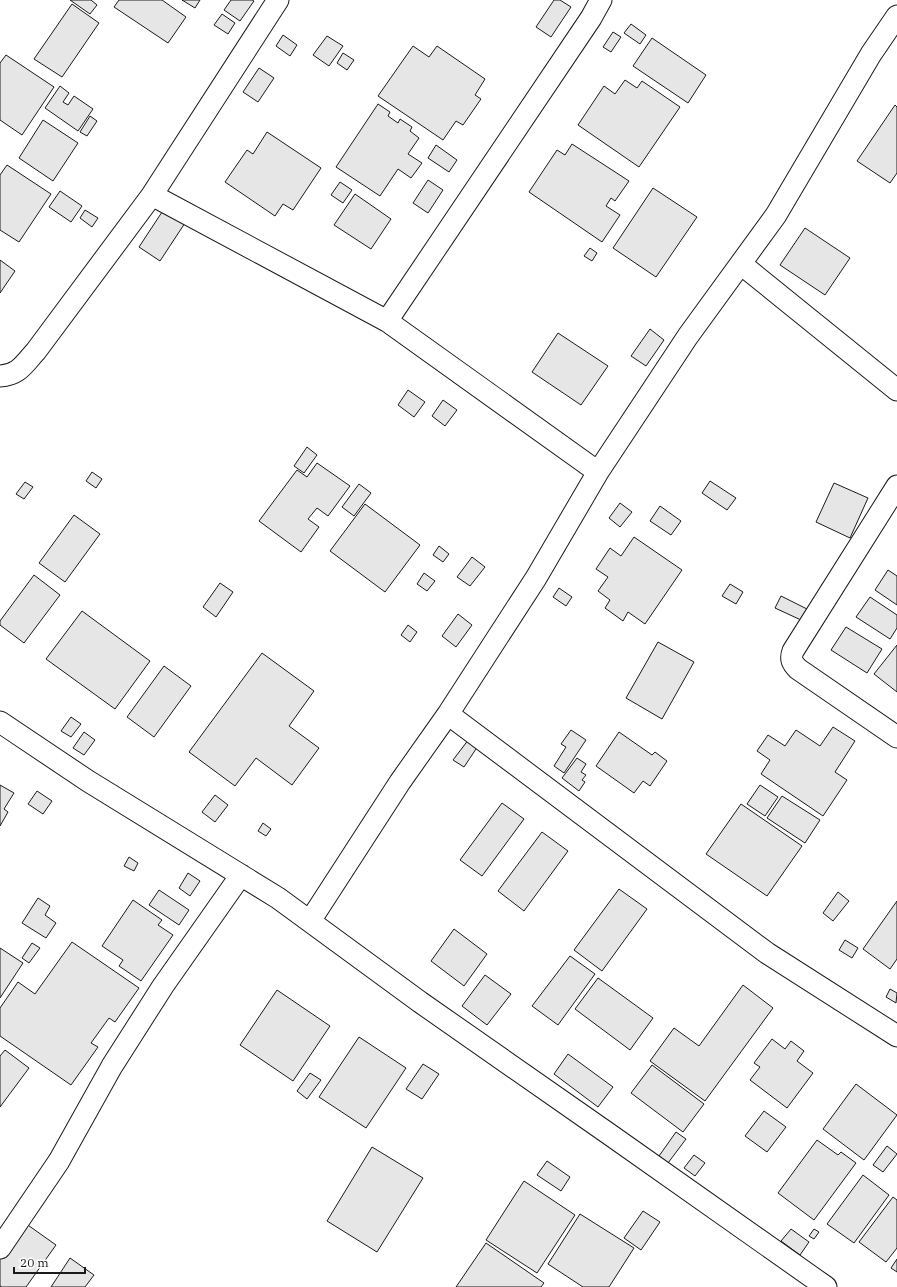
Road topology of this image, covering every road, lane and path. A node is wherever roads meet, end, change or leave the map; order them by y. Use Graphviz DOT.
graph roads {
  1 [pos="278,0"];
  2 [pos="601,0"];
  3 [pos="897,16"];
  4 [pos="152,195"];
  5 [pos="741,264"];
  6 [pos="387,321"];
  7 [pos="0,376"];
  8 [pos="897,390"];
  9 [pos="598,472"];
  10 [pos="897,486"];
  11 [pos="448,714"];
  12 [pos="0,722"];
  13 [pos="897,737"];
  14 [pos="241,875"];
  15 [pos="310,921"];
  16 [pos="897,1036"];
  17 [pos="0,1248"];
  18 [pos="826,1287"];
  1 -- 4 [label="street"];
  2 -- 6 [label="street"];
  3 -- 5 [label="street"];
  4 -- 6 [label="street"];
  4 -- 7 [label="street"];
  5 -- 8 [label="street"];
  5 -- 9 [label="street"];
  6 -- 9 [label="street"];
  9 -- 11 [label="street"];
  10 -- 13 [label="street"];
  11 -- 15 [label="street"];
  11 -- 16 [label="street"];
  12 -- 14 [label="street"];
  14 -- 15 [label="street"];
  14 -- 17 [label="street"];
  15 -- 18 [label="street"];
}
